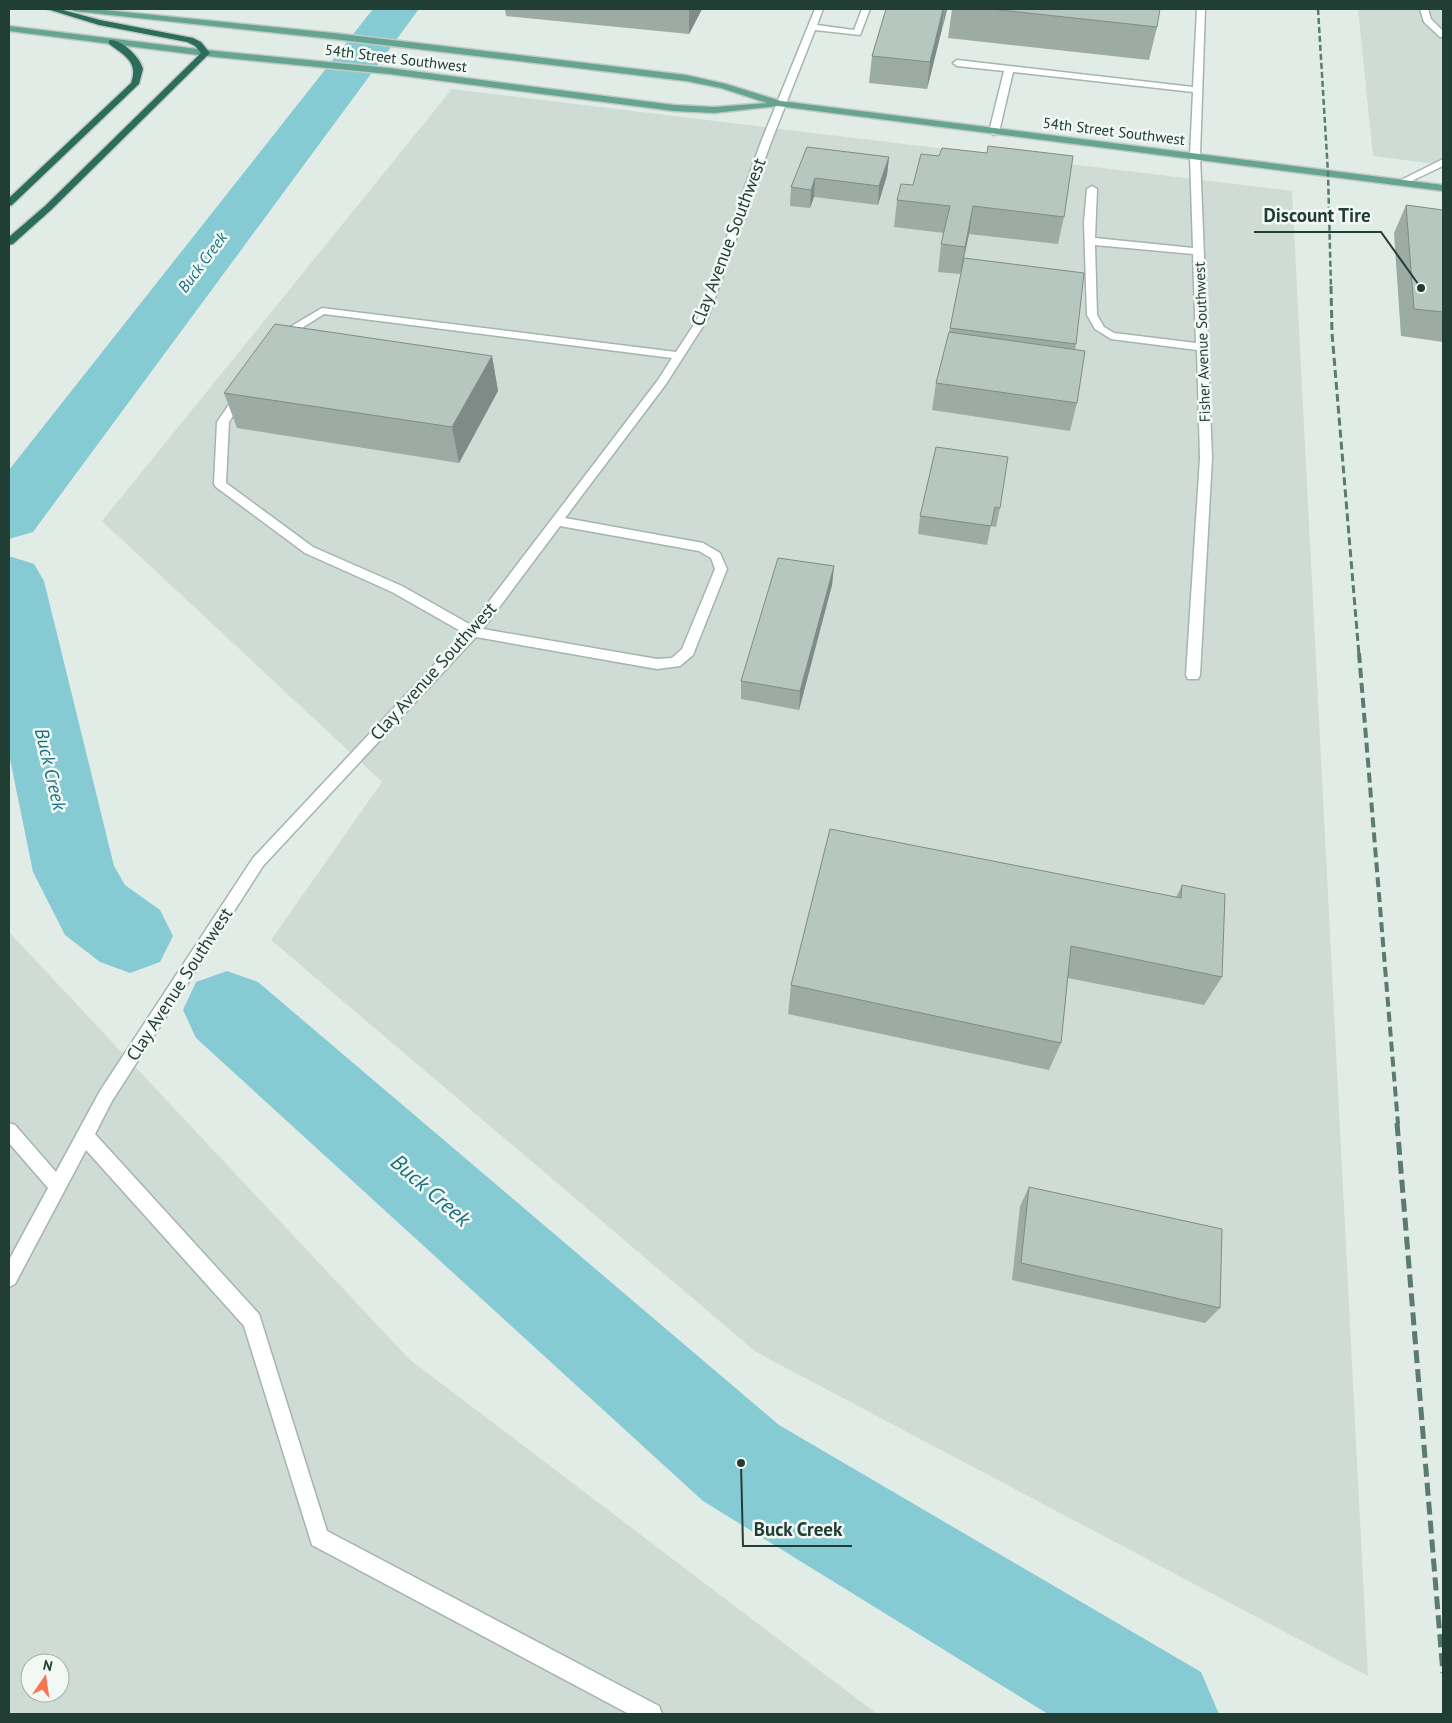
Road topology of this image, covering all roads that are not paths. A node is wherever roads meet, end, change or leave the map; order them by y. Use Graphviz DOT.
graph roads {
  1 [pos="51,9"];
  2 [pos="74,9"];
  3 [pos="819,9"];
  4 [pos="866,9"];
  5 [pos="1201,9"];
  6 [pos="1424,9"];
  7 [pos="811,28"];
  8 [pos="9,29"];
  9 [pos="1443,35"];
  10 [pos="112,42"];
  11 [pos="206,53"];
  12 [pos="957,63"];
  13 [pos="1009,69"];
  14 [pos="1199,90"];
  15 [pos="780,104"];
  16 [pos="994,132"];
  17 [pos="1195,156"];
  18 [pos="1443,162"];
  19 [pos="1402,182"];
  20 [pos="1443,188"];
  21 [pos="1092,189"];
  22 [pos="9,203"];
  23 [pos="1090,241"];
  24 [pos="9,242"];
  25 [pos="1199,252"];
  26 [pos="1203,347"];
  27 [pos="272,348"];
  28 [pos="679,356"];
  29 [pos="245,389"];
  30 [pos="557,521"];
  31 [pos="473,632"];
  32 [pos="1193,675"];
  33 [pos="9,1131"];
  34 [pos="85,1136"];
  35 [pos="58,1187"];
  36 [pos="9,1278"];
  37 [pos="650,1714"];
  1 -- 11 [label="highway"];
  2 -- 15 [label="main road, 54th Street Southwest"];
  3 -- 7 [label="street, Clay Avenue Southwest"];
  4 -- 7 [label="street"];
  5 -- 14 [label="street, Fisher Avenue Southwest"];
  6 -- 9 [label="street"];
  7 -- 15 [label="street, Clay Avenue Southwest"];
  8 -- 10 [label="main road, 54th Street Southwest"];
  10 -- 11 [label="main road, 54th Street Southwest"];
  10 -- 22 [label="highway"];
  11 -- 15 [label="main road, 54th Street Southwest"];
  11 -- 24 [label="highway"];
  12 -- 13 [label="street"];
  13 -- 14 [label="street"];
  13 -- 16 [label="street"];
  14 -- 17 [label="street, Fisher Avenue Southwest"];
  15 -- 16 [label="main road, 54th Street Southwest"];
  15 -- 28 [label="street, Clay Avenue Southwest"];
  16 -- 17 [label="main road, 54th Street Southwest"];
  17 -- 19 [label="main road, 54th Street Southwest"];
  17 -- 25 [label="street, Fisher Avenue Southwest"];
  18 -- 19 [label="street"];
  19 -- 20 [label="main road, 54th Street Southwest"];
  21 -- 23 [label="street"];
  23 -- 25 [label="street"];
  23 -- 26 [label="street"];
  25 -- 26 [label="street, Fisher Avenue Southwest"];
  26 -- 32 [label="street, Fisher Avenue Southwest"];
  27 -- 28 [label="street"];
  28 -- 30 [label="street, Clay Avenue Southwest"];
  29 -- 31 [label="street"];
  30 -- 31 [label="street, Clay Avenue Southwest"];
  30 -- 31 [label="street"];
  31 -- 34 [label="street, Clay Avenue Southwest"];
  33 -- 35 [label="street"];
  34 -- 35 [label="street, Clay Avenue Southwest"];
  34 -- 37 [label="street"];
  35 -- 36 [label="street, Clay Avenue Southwest"];
}
